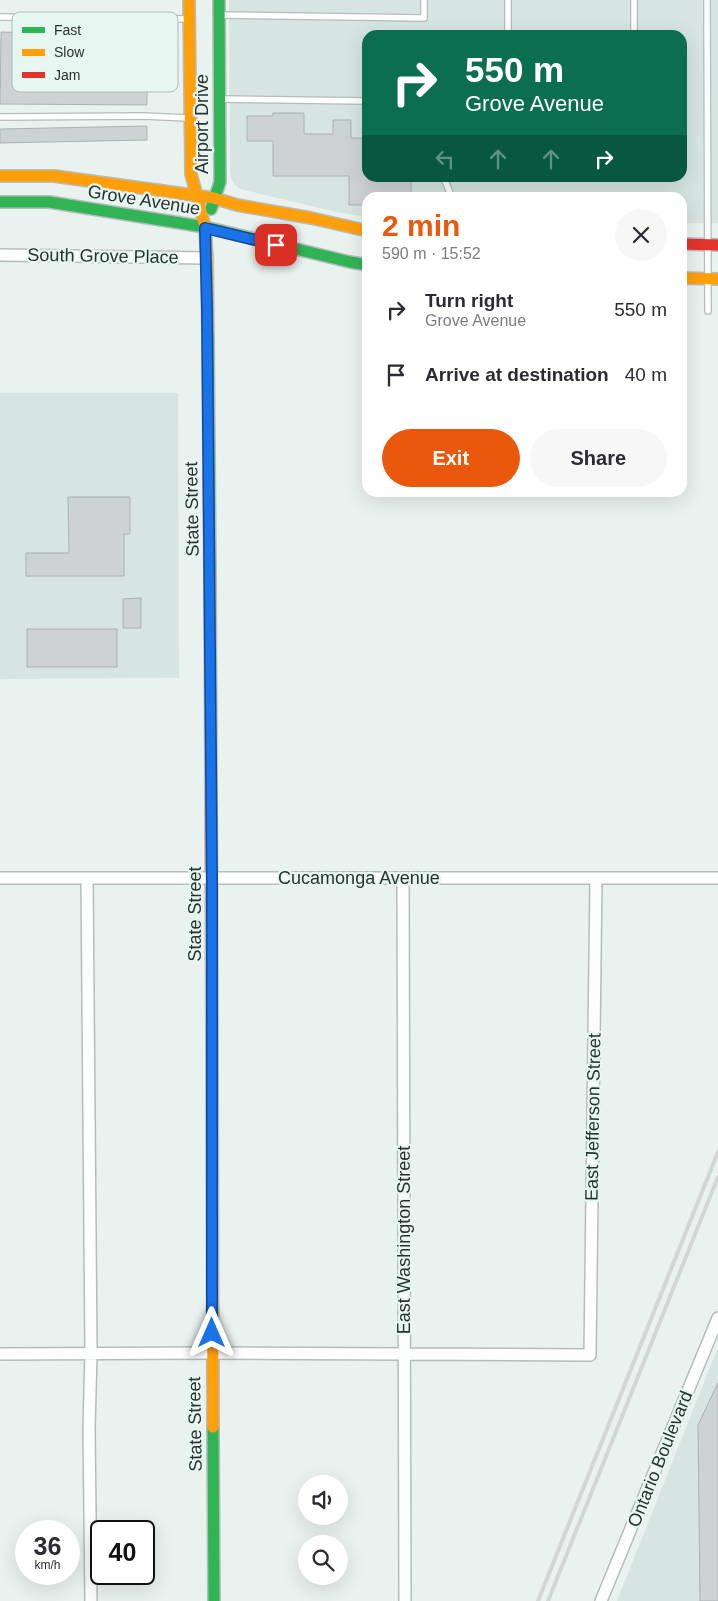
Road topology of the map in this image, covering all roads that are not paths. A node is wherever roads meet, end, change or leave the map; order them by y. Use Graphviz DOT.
graph roads {
  1 [pos="189,0"];
  2 [pos="219,0"];
  3 [pos="424,0"];
  4 [pos="508,0"];
  5 [pos="634,0"];
  6 [pos="707,0"];
  7 [pos="219,16"];
  8 [pos="178,19"];
  9 [pos="189,19"];
  10 [pos="508,30"];
  11 [pos="634,30"];
  12 [pos="220,99"];
  13 [pos="362,101"];
  14 [pos="0,117"];
  15 [pos="190,118"];
  16 [pos="0,176"];
  17 [pos="197,196"];
  18 [pos="214,198"];
  19 [pos="0,202"];
  20 [pos="205,228"];
  21 [pos="362,230"];
  22 [pos="687,244"];
  23 [pos="713,244"];
  24 [pos="0,255"];
  25 [pos="207,258"];
  26 [pos="362,264"];
  27 [pos="687,278"];
  28 [pos="713,279"];
  29 [pos="708,311"];
  30 [pos="0,878"];
  31 [pos="87,878"];
  32 [pos="212,878"];
  33 [pos="402,878"];
  34 [pos="718,878"];
  35 [pos="596,879"];
  36 [pos="718,1318"];
  37 [pos="91,1353"];
  38 [pos="212,1353"];
  39 [pos="0,1354"];
  40 [pos="404,1354"];
  41 [pos="91,1601"];
  42 [pos="214,1601"];
  43 [pos="405,1601"];
  44 [pos="601,1601"];
  1 -- 9 [label="street, Airport Drive"];
  2 -- 7 [label="street, Airport Drive"];
  3 -- 7 [label="lane"];
  4 -- 10 [label="lane"];
  5 -- 11 [label="lane"];
  6 -- 23 [label="lane"];
  7 -- 12 [label="street, Airport Drive"];
  8 -- 9 [label="lane"];
  9 -- 15 [label="street, Airport Drive"];
  12 -- 13 [label="lane"];
  12 -- 18 [label="street, Airport Drive"];
  14 -- 15 [label="lane"];
  15 -- 17 [label="street, Airport Drive"];
  16 -- 17 [label="street, Grove Avenue"];
  17 -- 18 [label="street, Grove Avenue"];
  17 -- 20 [label="street, Airport Drive"];
  18 -- 20 [label="street, Airport Drive"];
  18 -- 21 [label="street, Grove Avenue"];
  19 -- 20 [label="street, Grove Avenue"];
  20 -- 25 [label="street, State Street"];
  20 -- 26 [label="street, Grove Avenue"];
  22 -- 23 [label="street"];
  23 -- 28 [label="lane"];
  24 -- 25 [label="street, South Grove Place"];
  25 -- 32 [label="street, State Street"];
  27 -- 28 [label="street"];
  28 -- 29 [label="lane"];
  30 -- 31 [label="street, Cucamonga Avenue"];
  31 -- 32 [label="street, Cucamonga Avenue"];
  31 -- 37 [label="street"];
  32 -- 33 [label="street, Cucamonga Avenue"];
  32 -- 38 [label="street, State Street"];
  33 -- 35 [label="street, Cucamonga Avenue"];
  33 -- 40 [label="street, East Washington Street"];
  34 -- 35 [label="street, Cucamonga Avenue"];
  35 -- 40 [label="street, East Jefferson Street"];
  36 -- 44 [label="street, Ontario Boulevard"];
  37 -- 38 [label="street"];
  37 -- 39 [label="street"];
  37 -- 41 [label="street"];
  38 -- 40 [label="street"];
  38 -- 42 [label="street, State Street"];
  40 -- 43 [label="street, East Washington Street"];
}
